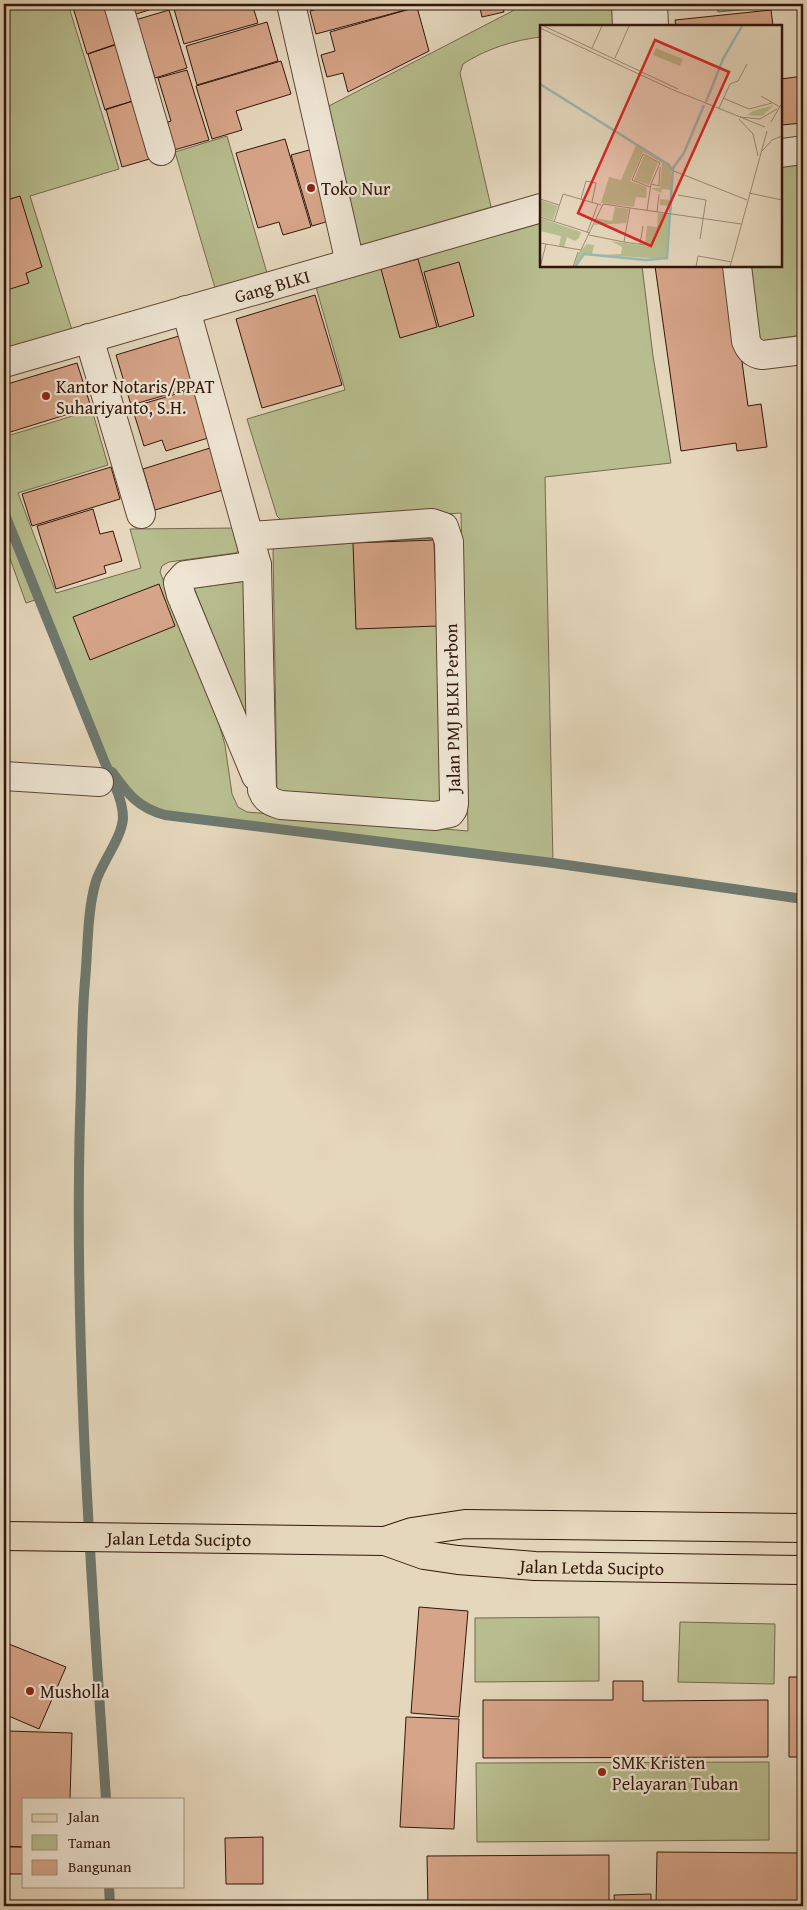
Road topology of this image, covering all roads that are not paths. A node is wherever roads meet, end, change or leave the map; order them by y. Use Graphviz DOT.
graph roads {
  1 [pos="118,4"];
  2 [pos="291,4"];
  3 [pos="626,4"];
  4 [pos="653,4"];
  5 [pos="627,25"];
  6 [pos="654,25"];
  7 [pos="803,150"];
  8 [pos="161,151"];
  9 [pos="782,153"];
  10 [pos="540,208"];
  11 [pos="350,263"];
  12 [pos="737,268"];
  13 [pos="186,310"];
  14 [pos="89,338"];
  15 [pos="803,350"];
  16 [pos="4,363"];
  17 [pos="142,514"];
  18 [pos="250,536"];
  19 [pos="257,564"];
  20 [pos="4,776"];
  21 [pos="99,782"];
  22 [pos="262,790"];
  23 [pos="803,1528"];
  24 [pos="4,1536"];
  25 [pos="384,1541"];
  26 [pos="803,1570"];
  1 -- 8 [label="street"];
  2 -- 11 [label="street"];
  3 -- 5 [label="street"];
  4 -- 6 [label="street"];
  7 -- 9 [label="street"];
  10 -- 11 [label="street, Gang BLKI"];
  11 -- 13 [label="street, Gang BLKI"];
  12 -- 15 [label="street"];
  13 -- 14 [label="street, Gang BLKI"];
  13 -- 18 [label="street"];
  14 -- 16 [label="street, Gang BLKI"];
  14 -- 17 [label="street"];
  18 -- 19 [label="street"];
  18 -- 22 [label="street, Jalan PMJ BLKI Perbon"];
  19 -- 22 [label="street"];
  19 -- 22 [label="street"];
  20 -- 21 [label="street"];
  23 -- 25 [label="main road, Jalan Letda Sucipto"];
  24 -- 25 [label="main road, Jalan Letda Sucipto"];
  25 -- 26 [label="main road, Jalan Letda Sucipto"];
}
